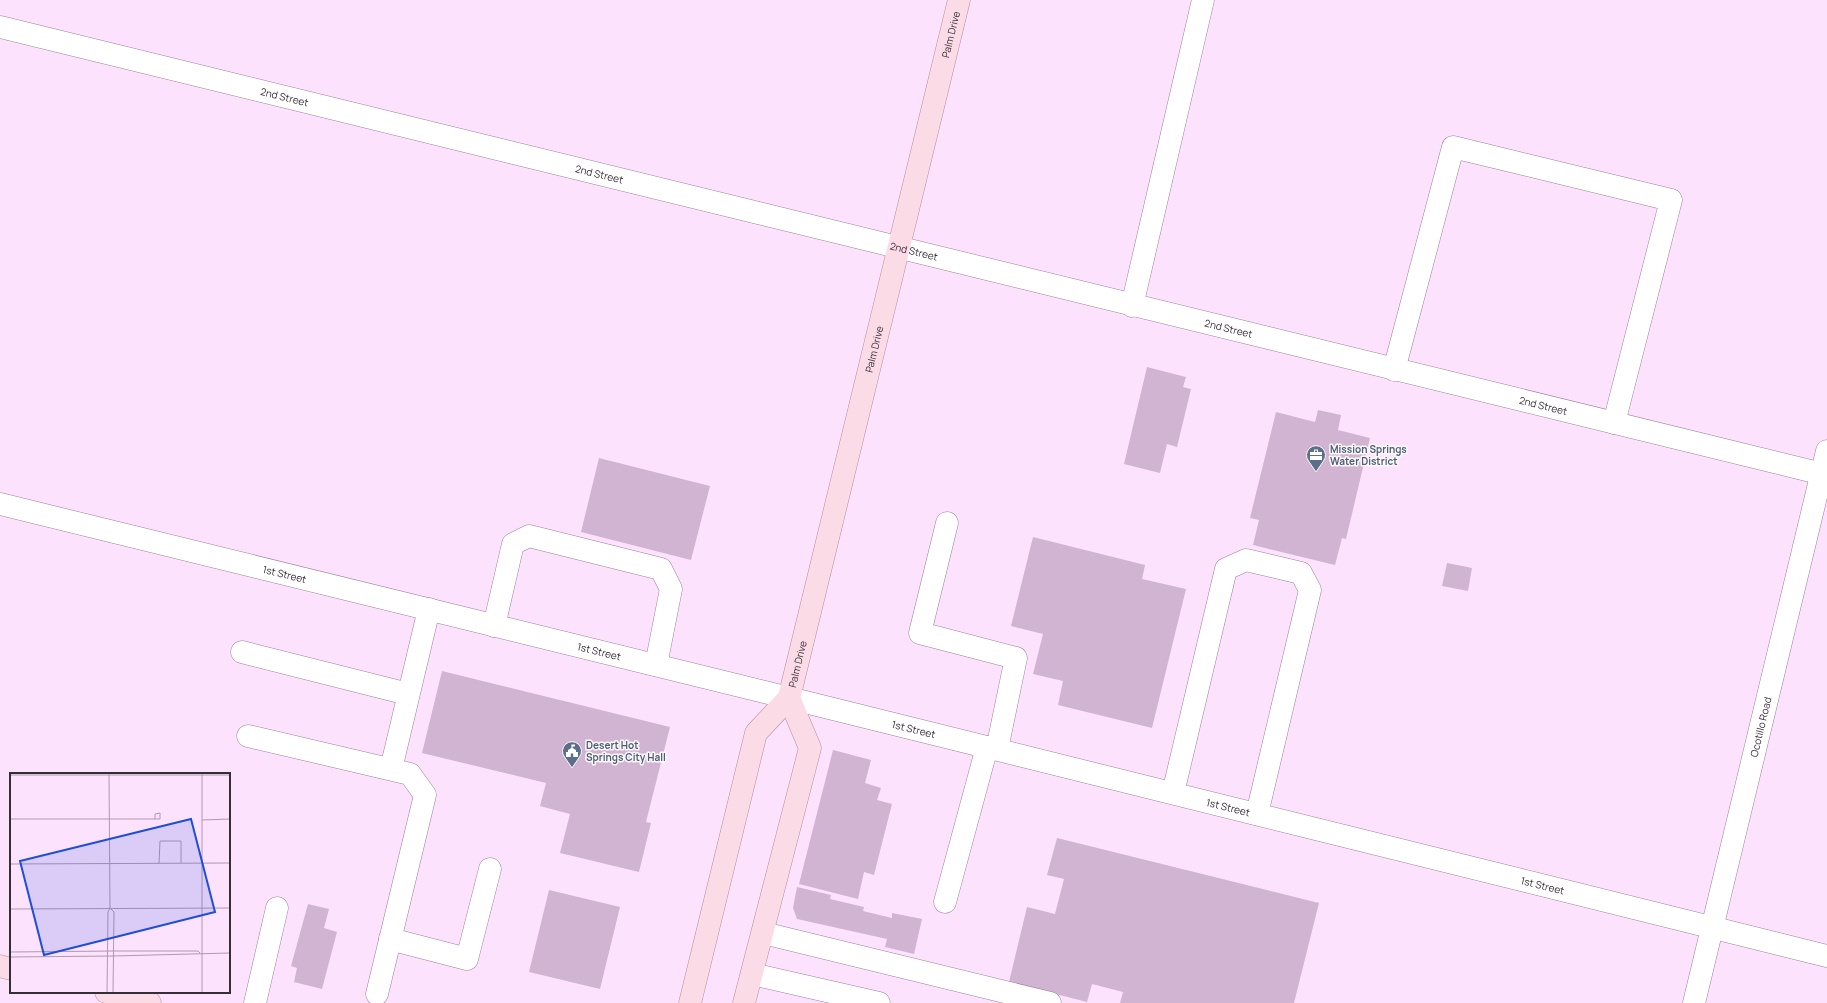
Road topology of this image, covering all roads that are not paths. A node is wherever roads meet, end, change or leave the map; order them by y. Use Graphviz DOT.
graph roads {
  1 [pos="959,0"];
  2 [pos="1203,0"];
  3 [pos="0,27"];
  4 [pos="898,248"];
  5 [pos="1132,306"];
  6 [pos="1394,370"];
  7 [pos="1614,423"];
  8 [pos="1827,451"];
  9 [pos="1824,475"];
  10 [pos="0,504"];
  11 [pos="947,523"];
  12 [pos="429,609"];
  13 [pos="494,626"];
  14 [pos="242,652"];
  15 [pos="656,665"];
  16 [pos="408,694"];
  17 [pos="789,698"];
  18 [pos="248,736"];
  19 [pos="992,748"];
  20 [pos="391,769"];
  21 [pos="1173,793"];
  22 [pos="1257,814"];
  23 [pos="490,869"];
  24 [pos="946,902"];
  25 [pos="277,908"];
  26 [pos="1712,927"];
  27 [pos="763,932"];
  28 [pos="390,939"];
  29 [pos="1827,956"];
  30 [pos="0,966"];
  31 [pos="10,969"];
  32 [pos="752,974"];
  33 [pos="120,994"];
  34 [pos="377,994"];
  35 [pos="996,997"];
  36 [pos="150,1003"];
  37 [pos="255,1003"];
  38 [pos="690,1003"];
  39 [pos="744,1003"];
  40 [pos="879,1003"];
  41 [pos="1050,1003"];
  42 [pos="1694,1003"];
  1 -- 4 [label="main road, Palm Drive"];
  2 -- 5 [label="street"];
  3 -- 4 [label="street, 2nd Street"];
  4 -- 5 [label="street, 2nd Street"];
  4 -- 17 [label="main road, Palm Drive"];
  5 -- 6 [label="street, 2nd Street"];
  6 -- 7 [label="street, 2nd Street"];
  6 -- 7 [label="street"];
  7 -- 9 [label="street, 2nd Street"];
  8 -- 9 [label="street, Ocotillo Road"];
  9 -- 26 [label="street, Ocotillo Road"];
  10 -- 12 [label="street, 1st Street"];
  11 -- 19 [label="street"];
  12 -- 13 [label="street, 1st Street"];
  12 -- 16 [label="street"];
  13 -- 15 [label="street, 1st Street"];
  13 -- 15 [label="street"];
  14 -- 16 [label="street"];
  15 -- 17 [label="street, 1st Street"];
  16 -- 20 [label="street"];
  17 -- 19 [label="street, 1st Street"];
  17 -- 27 [label="main road, Palm Drive"];
  17 -- 38 [label="main road, Palm Drive"];
  18 -- 20 [label="street"];
  19 -- 21 [label="street, 1st Street"];
  19 -- 24 [label="street"];
  20 -- 28 [label="street"];
  21 -- 22 [label="street, 1st Street"];
  21 -- 22 [label="street"];
  22 -- 26 [label="street, 1st Street"];
  23 -- 28 [label="street"];
  25 -- 37 [label="street"];
  26 -- 29 [label="street, 1st Street"];
  26 -- 42 [label="street, Ocotillo Road"];
  27 -- 32 [label="main road, Palm Drive"];
  27 -- 35 [label="street"];
  28 -- 34 [label="street"];
  30 -- 31 [label="main road"];
  32 -- 39 [label="main road, Palm Drive"];
  32 -- 40 [label="street"];
  33 -- 36 [label="main road"];
  35 -- 41 [label="street"];
}
